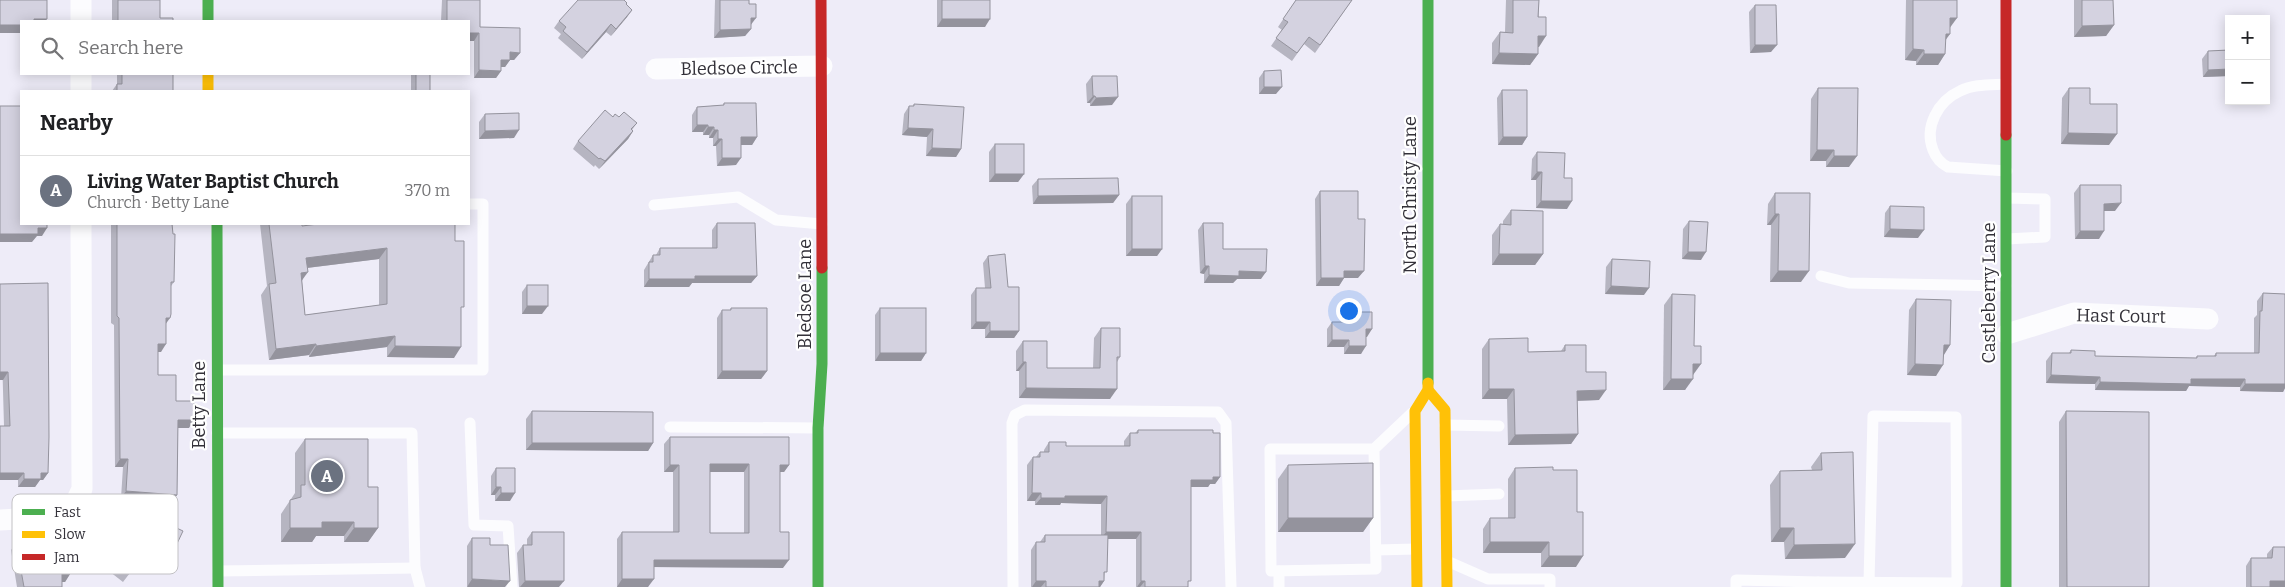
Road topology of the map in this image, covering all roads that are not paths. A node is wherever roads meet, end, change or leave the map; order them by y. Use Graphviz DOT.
graph roads {
  1 [pos="81,0"];
  2 [pos="208,0"];
  3 [pos="822,0"];
  4 [pos="1428,0"];
  5 [pos="2006,0"];
  6 [pos="81,20"];
  7 [pos="208,20"];
  8 [pos="822,66"];
  9 [pos="656,69"];
  10 [pos="81,75"];
  11 [pos="208,75"];
  12 [pos="2007,84"];
  13 [pos="81,90"];
  14 [pos="208,90"];
  15 [pos="2007,171"];
  16 [pos="2007,198"];
  17 [pos="470,204"];
  18 [pos="654,206"];
  19 [pos="822,224"];
  20 [pos="81,225"];
  21 [pos="216,225"];
  22 [pos="2007,239"];
  23 [pos="1821,276"];
  24 [pos="2007,286"];
  25 [pos="2208,319"];
  26 [pos="2007,334"];
  27 [pos="216,370"];
  28 [pos="1428,390"];
  29 [pos="1415,410"];
  30 [pos="470,423"];
  31 [pos="1445,425"];
  32 [pos="1499,426"];
  33 [pos="670,427"];
  34 [pos="818,428"];
  35 [pos="217,433"];
  36 [pos="1374,449"];
  37 [pos="79,494"];
  38 [pos="1499,494"];
  39 [pos="1446,496"];
  40 [pos="1416,549"];
  41 [pos="1376,550"];
  42 [pos="1447,561"];
  43 [pos="415,568"];
  44 [pos="218,571"];
  45 [pos="1279,571"];
  46 [pos="1869,582"];
  47 [pos="1818,585"];
  48 [pos="218,587"];
  49 [pos="420,587"];
  50 [pos="512,587"];
  51 [pos="818,587"];
  52 [pos="1013,587"];
  53 [pos="1231,587"];
  54 [pos="1279,587"];
  55 [pos="1417,587"];
  56 [pos="1447,587"];
  57 [pos="1550,587"];
  58 [pos="1736,587"];
  59 [pos="2006,587"];
  1 -- 6 [label="street"];
  2 -- 7 [label="street"];
  3 -- 8 [label="street, Bledsoe Lane"];
  4 -- 28 [label="street, North Christy Lane"];
  5 -- 12 [label="street, Castleberry Lane"];
  8 -- 9 [label="street, Bledsoe Circle"];
  8 -- 19 [label="street, Bledsoe Lane"];
  10 -- 13 [label="street"];
  11 -- 14 [label="street"];
  12 -- 15 [label="street, Castleberry Lane"];
  12 -- 15 [label="lane"];
  15 -- 16 [label="street, Castleberry Lane"];
  16 -- 22 [label="street, Castleberry Lane"];
  16 -- 22 [label="lane"];
  17 -- 27 [label="lane"];
  18 -- 19 [label="lane"];
  19 -- 34 [label="street, Bledsoe Lane"];
  20 -- 37 [label="street"];
  21 -- 27 [label="street, Betty Lane"];
  22 -- 24 [label="street, Castleberry Lane"];
  23 -- 24 [label="lane"];
  24 -- 26 [label="street, Castleberry Lane"];
  25 -- 26 [label="street, Hast Court"];
  26 -- 59 [label="street, Castleberry Lane"];
  27 -- 35 [label="street, Betty Lane"];
  28 -- 29 [label="street"];
  28 -- 31 [label="street"];
  29 -- 36 [label="lane"];
  29 -- 40 [label="street"];
  30 -- 50 [label="lane"];
  31 -- 32 [label="lane"];
  31 -- 39 [label="street"];
  33 -- 34 [label="lane"];
  34 -- 51 [label="street, Bledsoe Lane"];
  35 -- 43 [label="lane"];
  35 -- 44 [label="street, Betty Lane"];
  36 -- 41 [label="lane"];
  36 -- 45 [label="lane"];
  38 -- 39 [label="lane"];
  39 -- 42 [label="street"];
  40 -- 41 [label="lane"];
  40 -- 55 [label="street"];
  41 -- 45 [label="lane"];
  42 -- 56 [label="street"];
  42 -- 57 [label="lane"];
  43 -- 44 [label="lane"];
  43 -- 49 [label="lane"];
  44 -- 48 [label="street, Betty Lane"];
  45 -- 54 [label="lane"];
  46 -- 46 [label="lane"];
  46 -- 47 [label="lane"];
  47 -- 58 [label="lane"];
  52 -- 53 [label="lane"];
}
